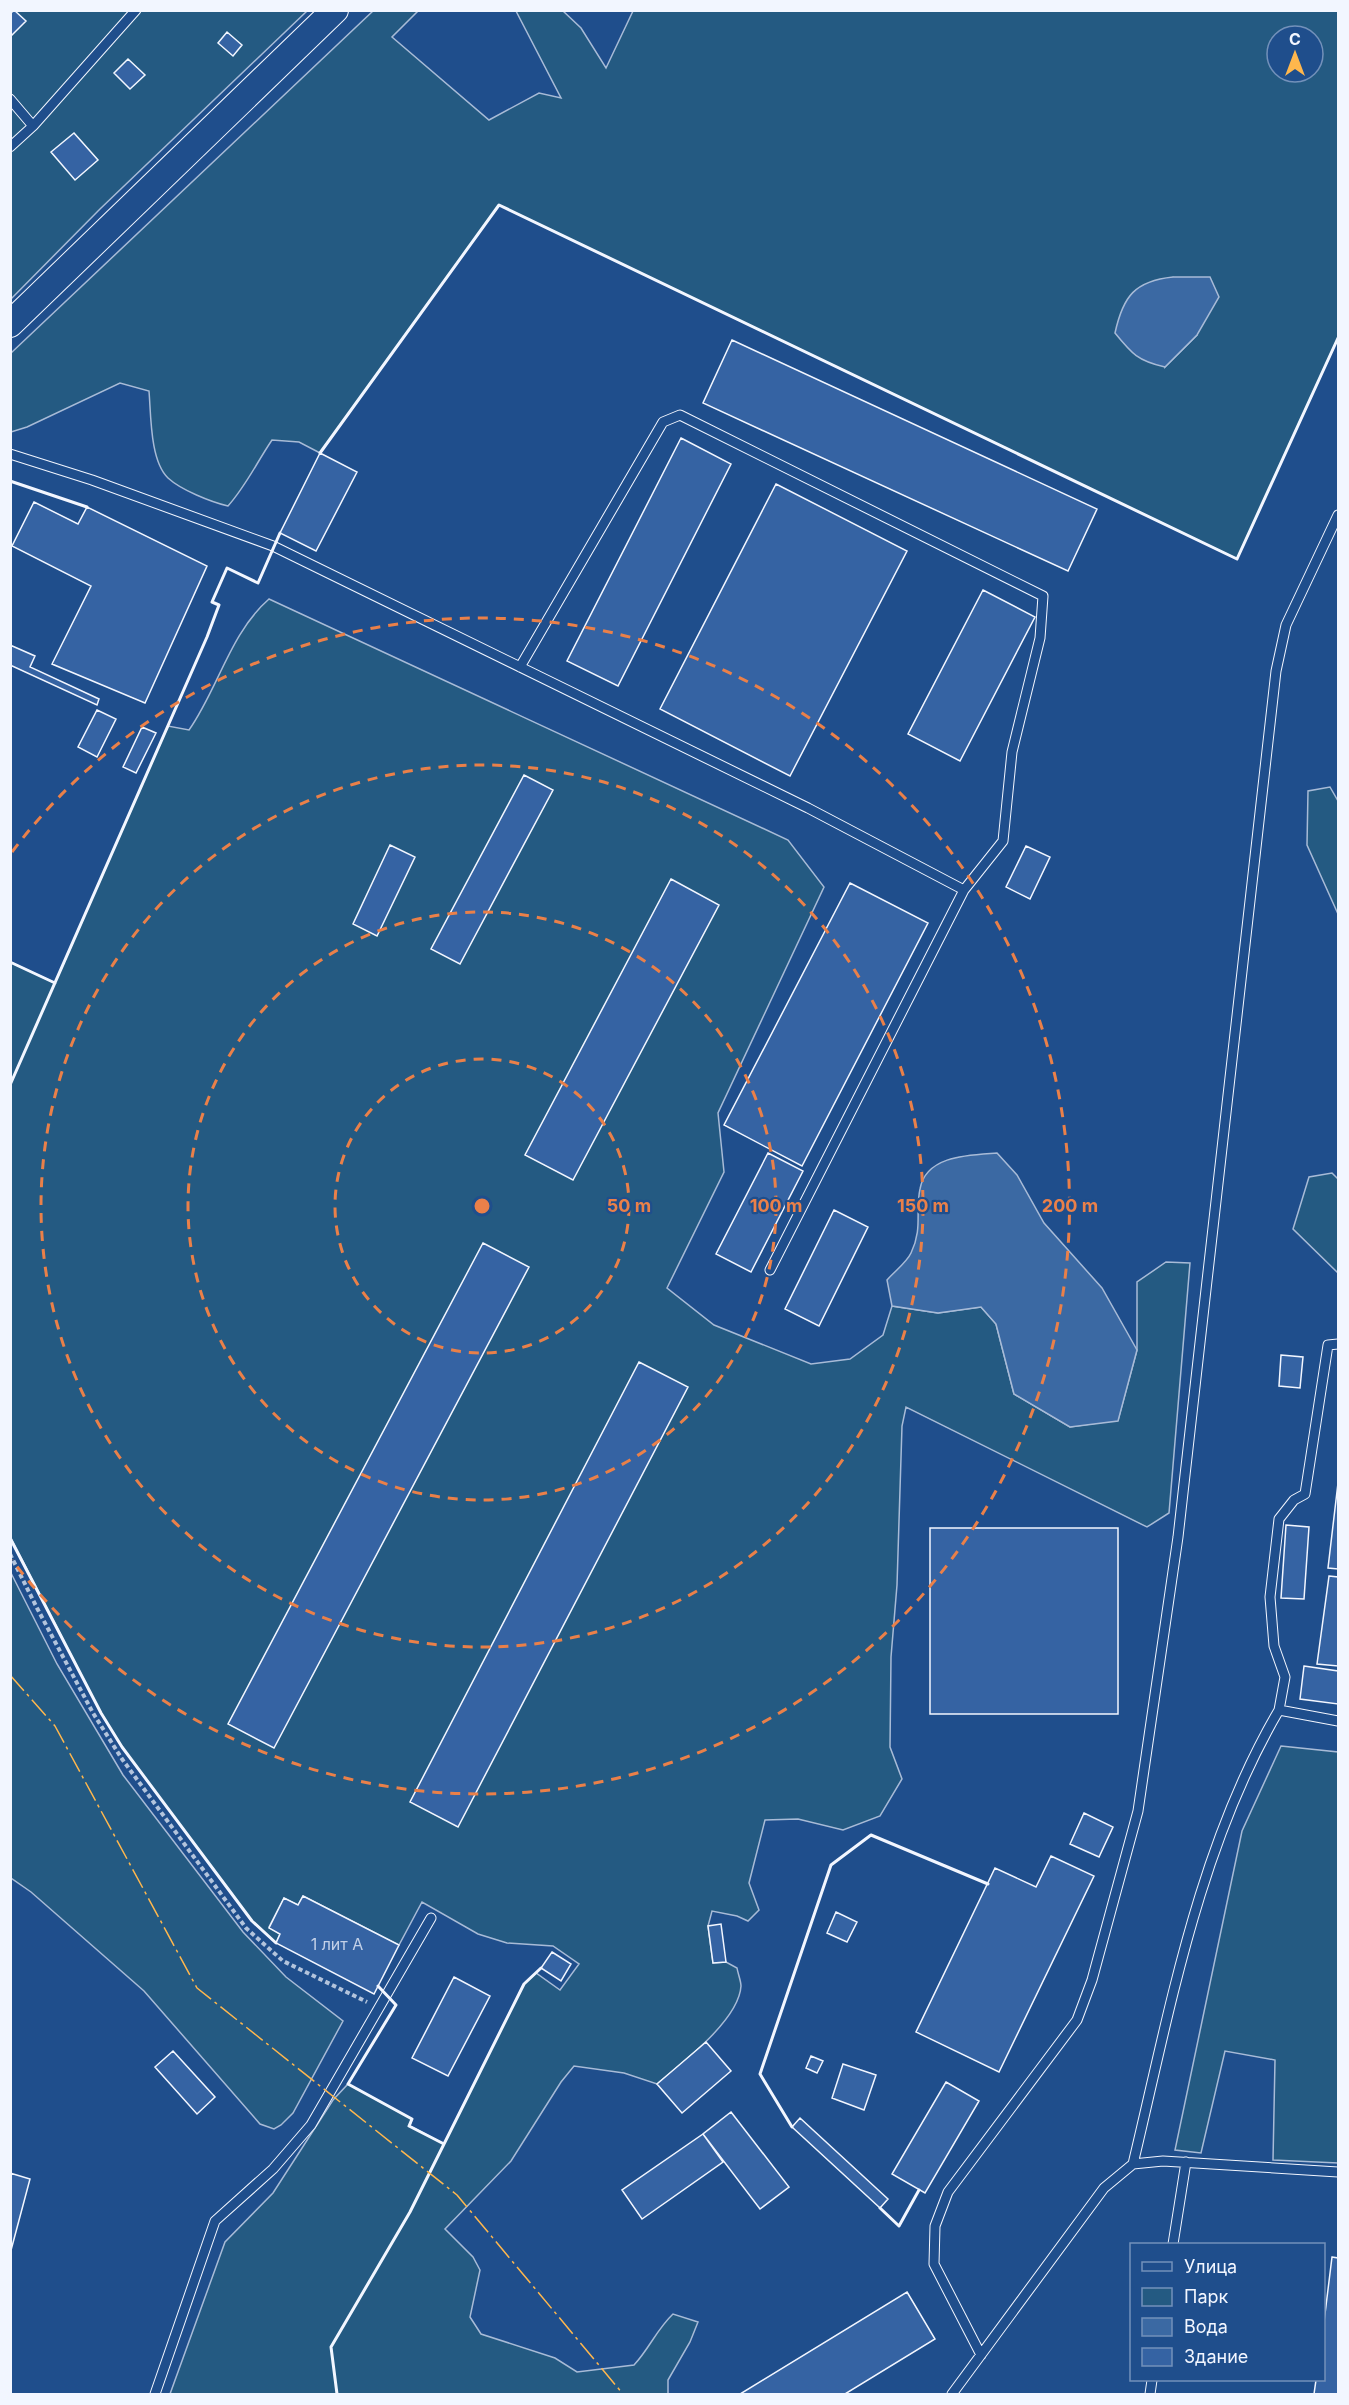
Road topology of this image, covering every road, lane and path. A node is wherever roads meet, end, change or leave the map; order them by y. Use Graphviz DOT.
graph roads {
  1 [pos="136,10"];
  2 [pos="335,10"];
  3 [pos="10,99"];
  4 [pos="33,126"];
  5 [pos="10,147"];
  6 [pos="10,324"];
  7 [pos="10,454"];
  8 [pos="1338,515"];
  9 [pos="519,667"];
  10 [pos="964,890"];
  11 [pos="770,1270"];
  12 [pos="1338,1344"];
  13 [pos="10,1554"];
  14 [pos="1279,1710"];
  15 [pos="1338,1721"];
  16 [pos="431,1918"];
  17 [pos="378,2009"];
  18 [pos="1186,2162"];
  19 [pos="1133,2164"];
  20 [pos="1338,2172"];
  21 [pos="1173,2243"];
  22 [pos="981,2355"];
  23 [pos="155,2394"];
  24 [pos="952,2394"];
  1 -- 4 [label="lane"];
  2 -- 6 [label="street"];
  3 -- 4 [label="lane"];
  4 -- 5 [label="lane"];
  7 -- 9 [label="lane"];
  8 -- 22 [label="lane"];
  9 -- 10 [label="lane"];
  9 -- 10 [label="lane"];
  10 -- 11 [label="lane"];
  12 -- 14 [label="lane"];
  13 -- 17 [label="path"];
  14 -- 15 [label="lane"];
  14 -- 19 [label="lane"];
  16 -- 17 [label="lane"];
  17 -- 23 [label="lane"];
  18 -- 19 [label="lane"];
  18 -- 20 [label="lane"];
  18 -- 21 [label="lane"];
  19 -- 22 [label="lane"];
  22 -- 24 [label="lane"];
}
